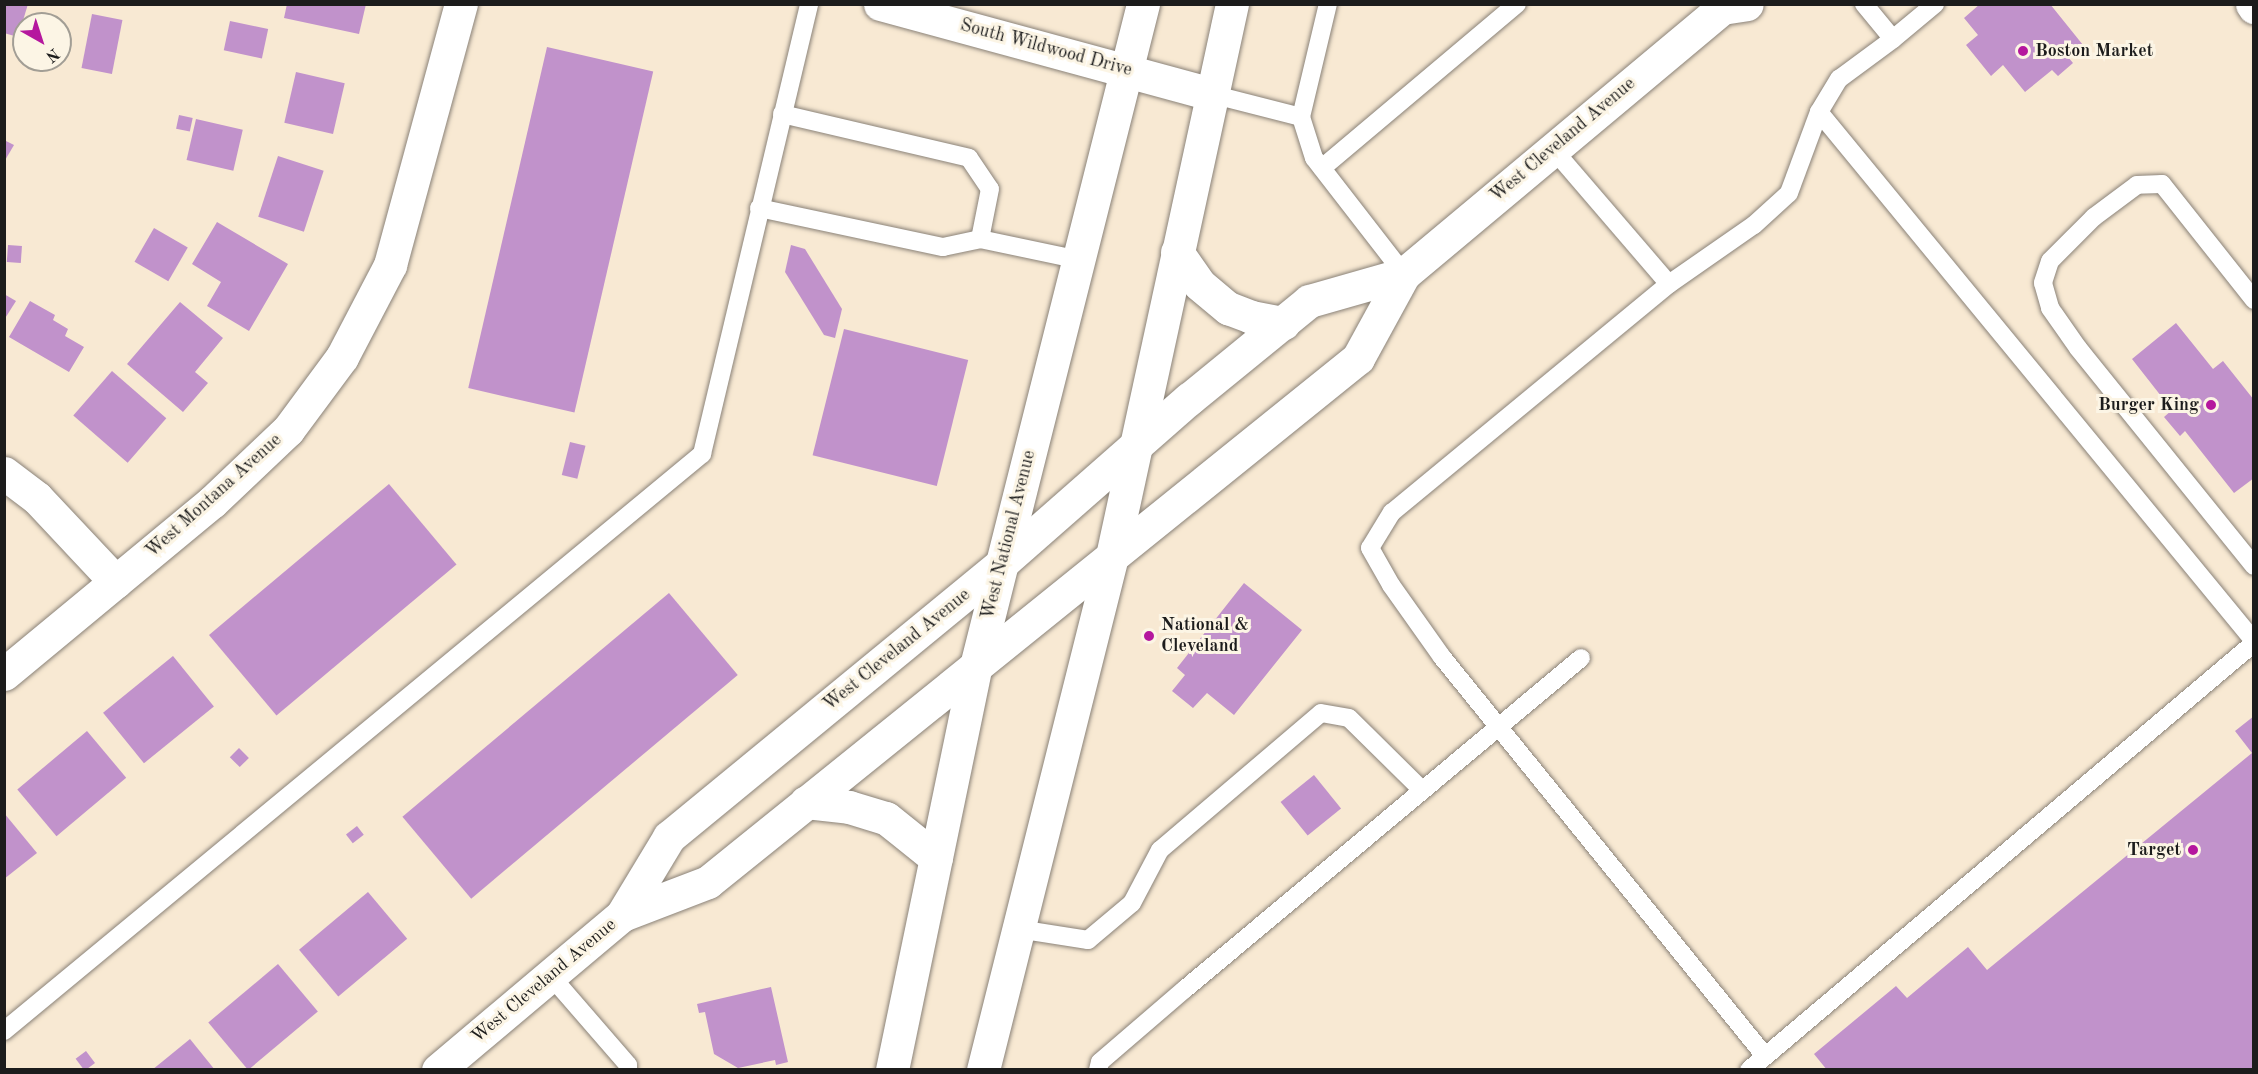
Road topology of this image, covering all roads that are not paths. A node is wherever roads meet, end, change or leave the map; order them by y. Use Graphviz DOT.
graph roads {
  1 [pos="461,4"];
  2 [pos="809,4"];
  3 [pos="880,4"];
  4 [pos="1143,4"];
  5 [pos="1232,4"];
  6 [pos="1328,4"];
  7 [pos="1517,4"];
  8 [pos="1864,4"];
  9 [pos="1935,4"];
  10 [pos="1728,5"];
  11 [pos="1893,39"];
  12 [pos="1128,70"];
  13 [pos="1211,94"];
  14 [pos="1819,112"];
  15 [pos="782,114"];
  16 [pos="1301,117"];
  17 [pos="1552,148"];
  18 [pos="1322,168"];
  19 [pos="759,208"];
  20 [pos="980,239"];
  21 [pos="1177,252"];
  22 [pos="1080,260"];
  23 [pos="1404,274"];
  24 [pos="1669,284"];
  25 [pos="2253,300"];
  26 [pos="1283,322"];
  27 [pos="1136,443"];
  28 [pos="4,473"];
  29 [pos="1112,556"];
  30 [pos="1002,563"];
  31 [pos="2253,566"];
  32 [pos="116,582"];
  33 [pos="2253,642"];
  34 [pos="1581,658"];
  35 [pos="976,666"];
  36 [pos="4,674"];
  37 [pos="1498,726"];
  38 [pos="1422,790"];
  39 [pos="806,802"];
  40 [pos="936,858"];
  41 [pos="622,915"];
  42 [pos="1018,929"];
  43 [pos="550,975"];
  44 [pos="4,1031"];
  45 [pos="1765,1056"];
  46 [pos="438,1070"];
  47 [pos="628,1070"];
  48 [pos="892,1070"];
  49 [pos="983,1070"];
  50 [pos="1098,1070"];
  51 [pos="1749,1070"];
  1 -- 32 [label="main road, West Montana Avenue"];
  2 -- 15 [label="lane"];
  3 -- 12 [label="main road, South Wildwood Drive"];
  4 -- 12 [label="main road, West National Avenue"];
  5 -- 13 [label="main road"];
  6 -- 16 [label="lane"];
  7 -- 18 [label="lane"];
  8 -- 11 [label="lane"];
  9 -- 11 [label="lane"];
  10 -- 17 [label="main road, West Cleveland Avenue"];
  11 -- 14 [label="lane"];
  12 -- 13 [label="main road, South Wildwood Drive"];
  12 -- 22 [label="main road, West National Avenue"];
  13 -- 16 [label="lane"];
  13 -- 21 [label="main road"];
  14 -- 24 [label="lane"];
  14 -- 33 [label="lane"];
  15 -- 19 [label="lane"];
  15 -- 20 [label="lane"];
  16 -- 18 [label="lane"];
  17 -- 23 [label="main road, West Cleveland Avenue"];
  17 -- 24 [label="lane"];
  18 -- 23 [label="lane"];
  19 -- 20 [label="lane"];
  19 -- 44 [label="lane"];
  20 -- 22 [label="lane"];
  21 -- 26 [label="main road"];
  21 -- 27 [label="main road"];
  22 -- 30 [label="main road, West National Avenue"];
  23 -- 26 [label="main road, West Cleveland Avenue"];
  23 -- 29 [label="main road, West Cleveland Avenue"];
  24 -- 37 [label="lane"];
  25 -- 31 [label="lane"];
  26 -- 27 [label="main road, West Cleveland Avenue"];
  27 -- 29 [label="main road"];
  27 -- 30 [label="main road, West Cleveland Avenue"];
  28 -- 32 [label="main road"];
  29 -- 35 [label="main road, West Cleveland Avenue"];
  29 -- 42 [label="main road"];
  30 -- 35 [label="main road, West National Avenue"];
  30 -- 41 [label="main road, West Cleveland Avenue"];
  32 -- 36 [label="main road, West Montana Avenue"];
  33 -- 45 [label="lane"];
  34 -- 37 [label="lane"];
  35 -- 39 [label="main road, West Cleveland Avenue"];
  35 -- 40 [label="main road, West National Avenue"];
  37 -- 38 [label="lane"];
  37 -- 45 [label="lane"];
  38 -- 42 [label="lane"];
  38 -- 50 [label="lane"];
  39 -- 40 [label="main road"];
  39 -- 41 [label="main road, West Cleveland Avenue"];
  40 -- 48 [label="main road, West National Avenue"];
  41 -- 43 [label="main road, West Cleveland Avenue"];
  42 -- 49 [label="main road"];
  43 -- 46 [label="main road, West Cleveland Avenue"];
  43 -- 47 [label="lane"];
  45 -- 51 [label="lane"];
}
